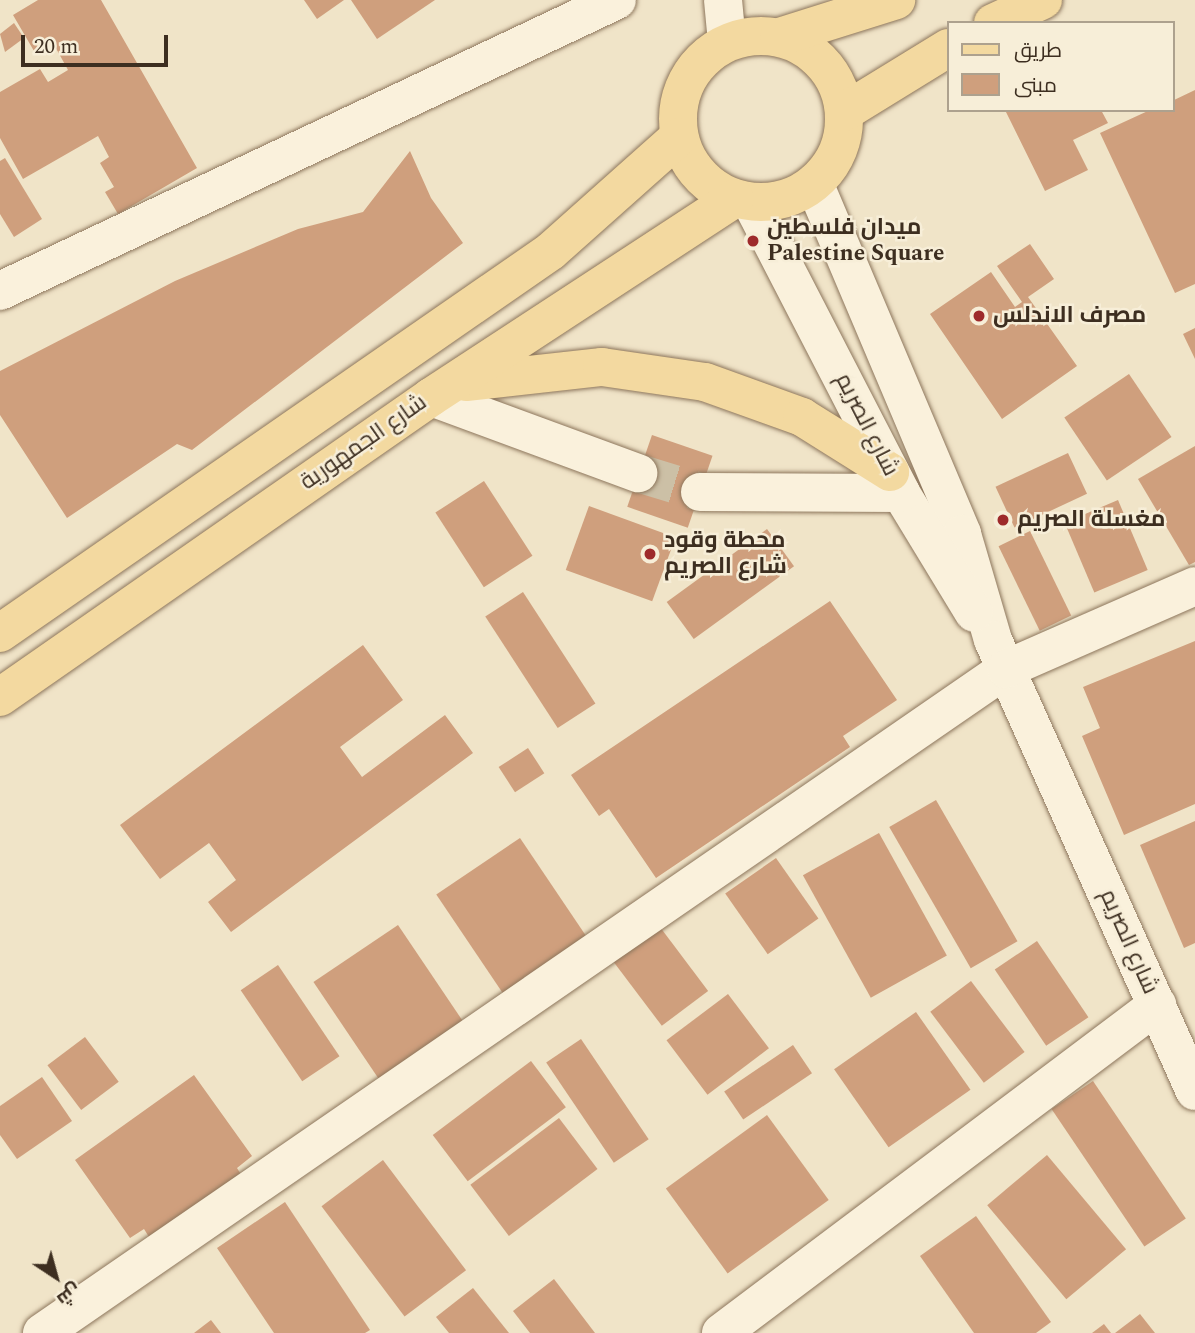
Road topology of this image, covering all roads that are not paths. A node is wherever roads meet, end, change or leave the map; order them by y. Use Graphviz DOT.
graph roads {
  1 [pos="617,0"];
  2 [pos="723,0"];
  3 [pos="896,0"];
  4 [pos="1043,0"];
  5 [pos="568,9"];
  6 [pos="997,21"];
  7 [pos="779,37"];
  8 [pos="727,42"];
  9 [pos="946,49"];
  10 [pos="844,111"];
  11 [pos="679,137"];
  12 [pos="814,183"];
  13 [pos="743,200"];
  14 [pos="0,291"];
  15 [pos="439,392"];
  16 [pos="638,474"];
  17 [pos="895,483"];
  18 [pos="700,492"];
  19 [pos="1195,586"];
  20 [pos="0,633"];
  21 [pos="999,655"];
  22 [pos="0,697"];
  23 [pos="1157,1005"];
  24 [pos="1195,1091"];
  25 [pos="42,1333"];
  26 [pos="721,1333"];
  1 -- 5 [label="street"];
  2 -- 8 [label="street"];
  3 -- 7 [label="main road"];
  4 -- 6 [label="main road"];
  5 -- 14 [label="street"];
  7 -- 8 [label="main road"];
  7 -- 10 [label="main road"];
  8 -- 11 [label="main road"];
  9 -- 10 [label="main road"];
  10 -- 12 [label="main road"];
  11 -- 13 [label="main road"];
  11 -- 20 [label="main road"];
  12 -- 13 [label="main road"];
  12 -- 21 [label="street, شارع الصريم"];
  13 -- 15 [label="main road, شارع الجمهورية"];
  13 -- 17 [label="street, شارع الصريم"];
  15 -- 16 [label="street"];
  15 -- 17 [label="main road"];
  15 -- 22 [label="main road, شارع الجمهورية"];
  17 -- 18 [label="street"];
  17 -- 21 [label="street, شارع الصريم"];
  19 -- 21 [label="street"];
  21 -- 23 [label="street, شارع الصريم"];
  21 -- 25 [label="street"];
  23 -- 24 [label="street, شارع الصريم"];
  23 -- 26 [label="street"];
}
